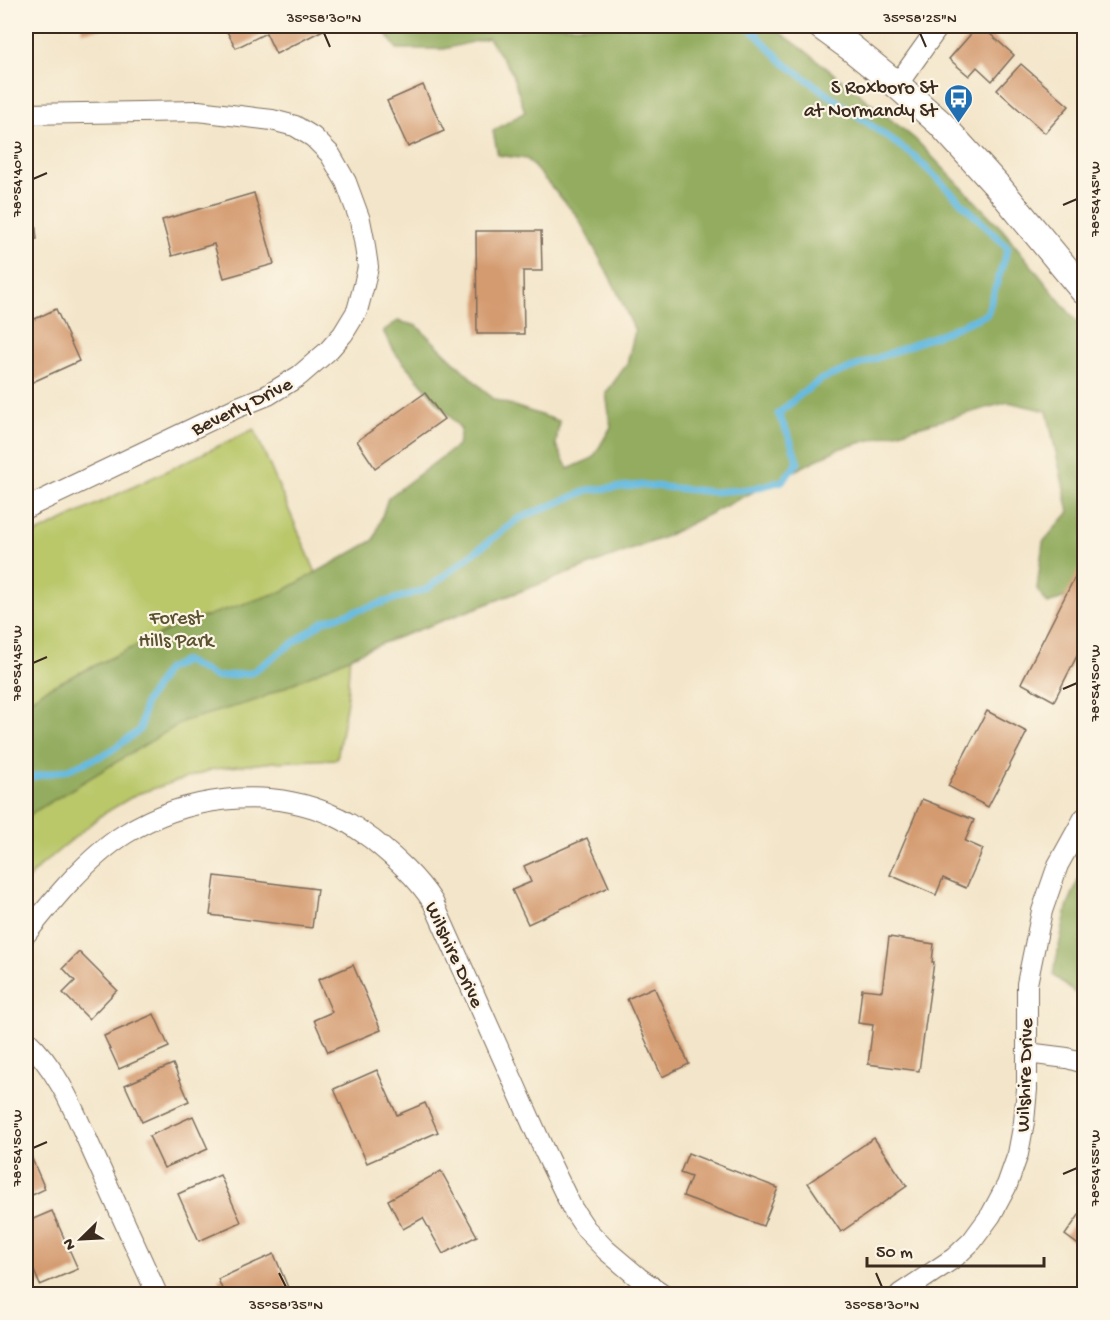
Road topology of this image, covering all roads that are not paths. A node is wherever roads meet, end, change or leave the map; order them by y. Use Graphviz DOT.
graph roads {
  1 [pos="821,26"];
  2 [pos="939,26"];
  3 [pos="897,85"];
  4 [pos="26,114"];
  5 [pos="1084,291"];
  6 [pos="26,508"];
  7 [pos="1084,818"];
  8 [pos="26,934"];
  9 [pos="26,1040"];
  10 [pos="1027,1053"];
  11 [pos="1084,1063"];
  12 [pos="157,1294"];
  13 [pos="663,1294"];
  14 [pos="900,1294"];
  1 -- 3 [label="street"];
  2 -- 3 [label="street"];
  3 -- 5 [label="street"];
  4 -- 6 [label="street, Beverly Drive"];
  7 -- 10 [label="street, Wilshire Drive"];
  8 -- 13 [label="street, Wilshire Drive"];
  9 -- 12 [label="street"];
  10 -- 11 [label="street"];
  10 -- 14 [label="street, Wilshire Drive"];
}
